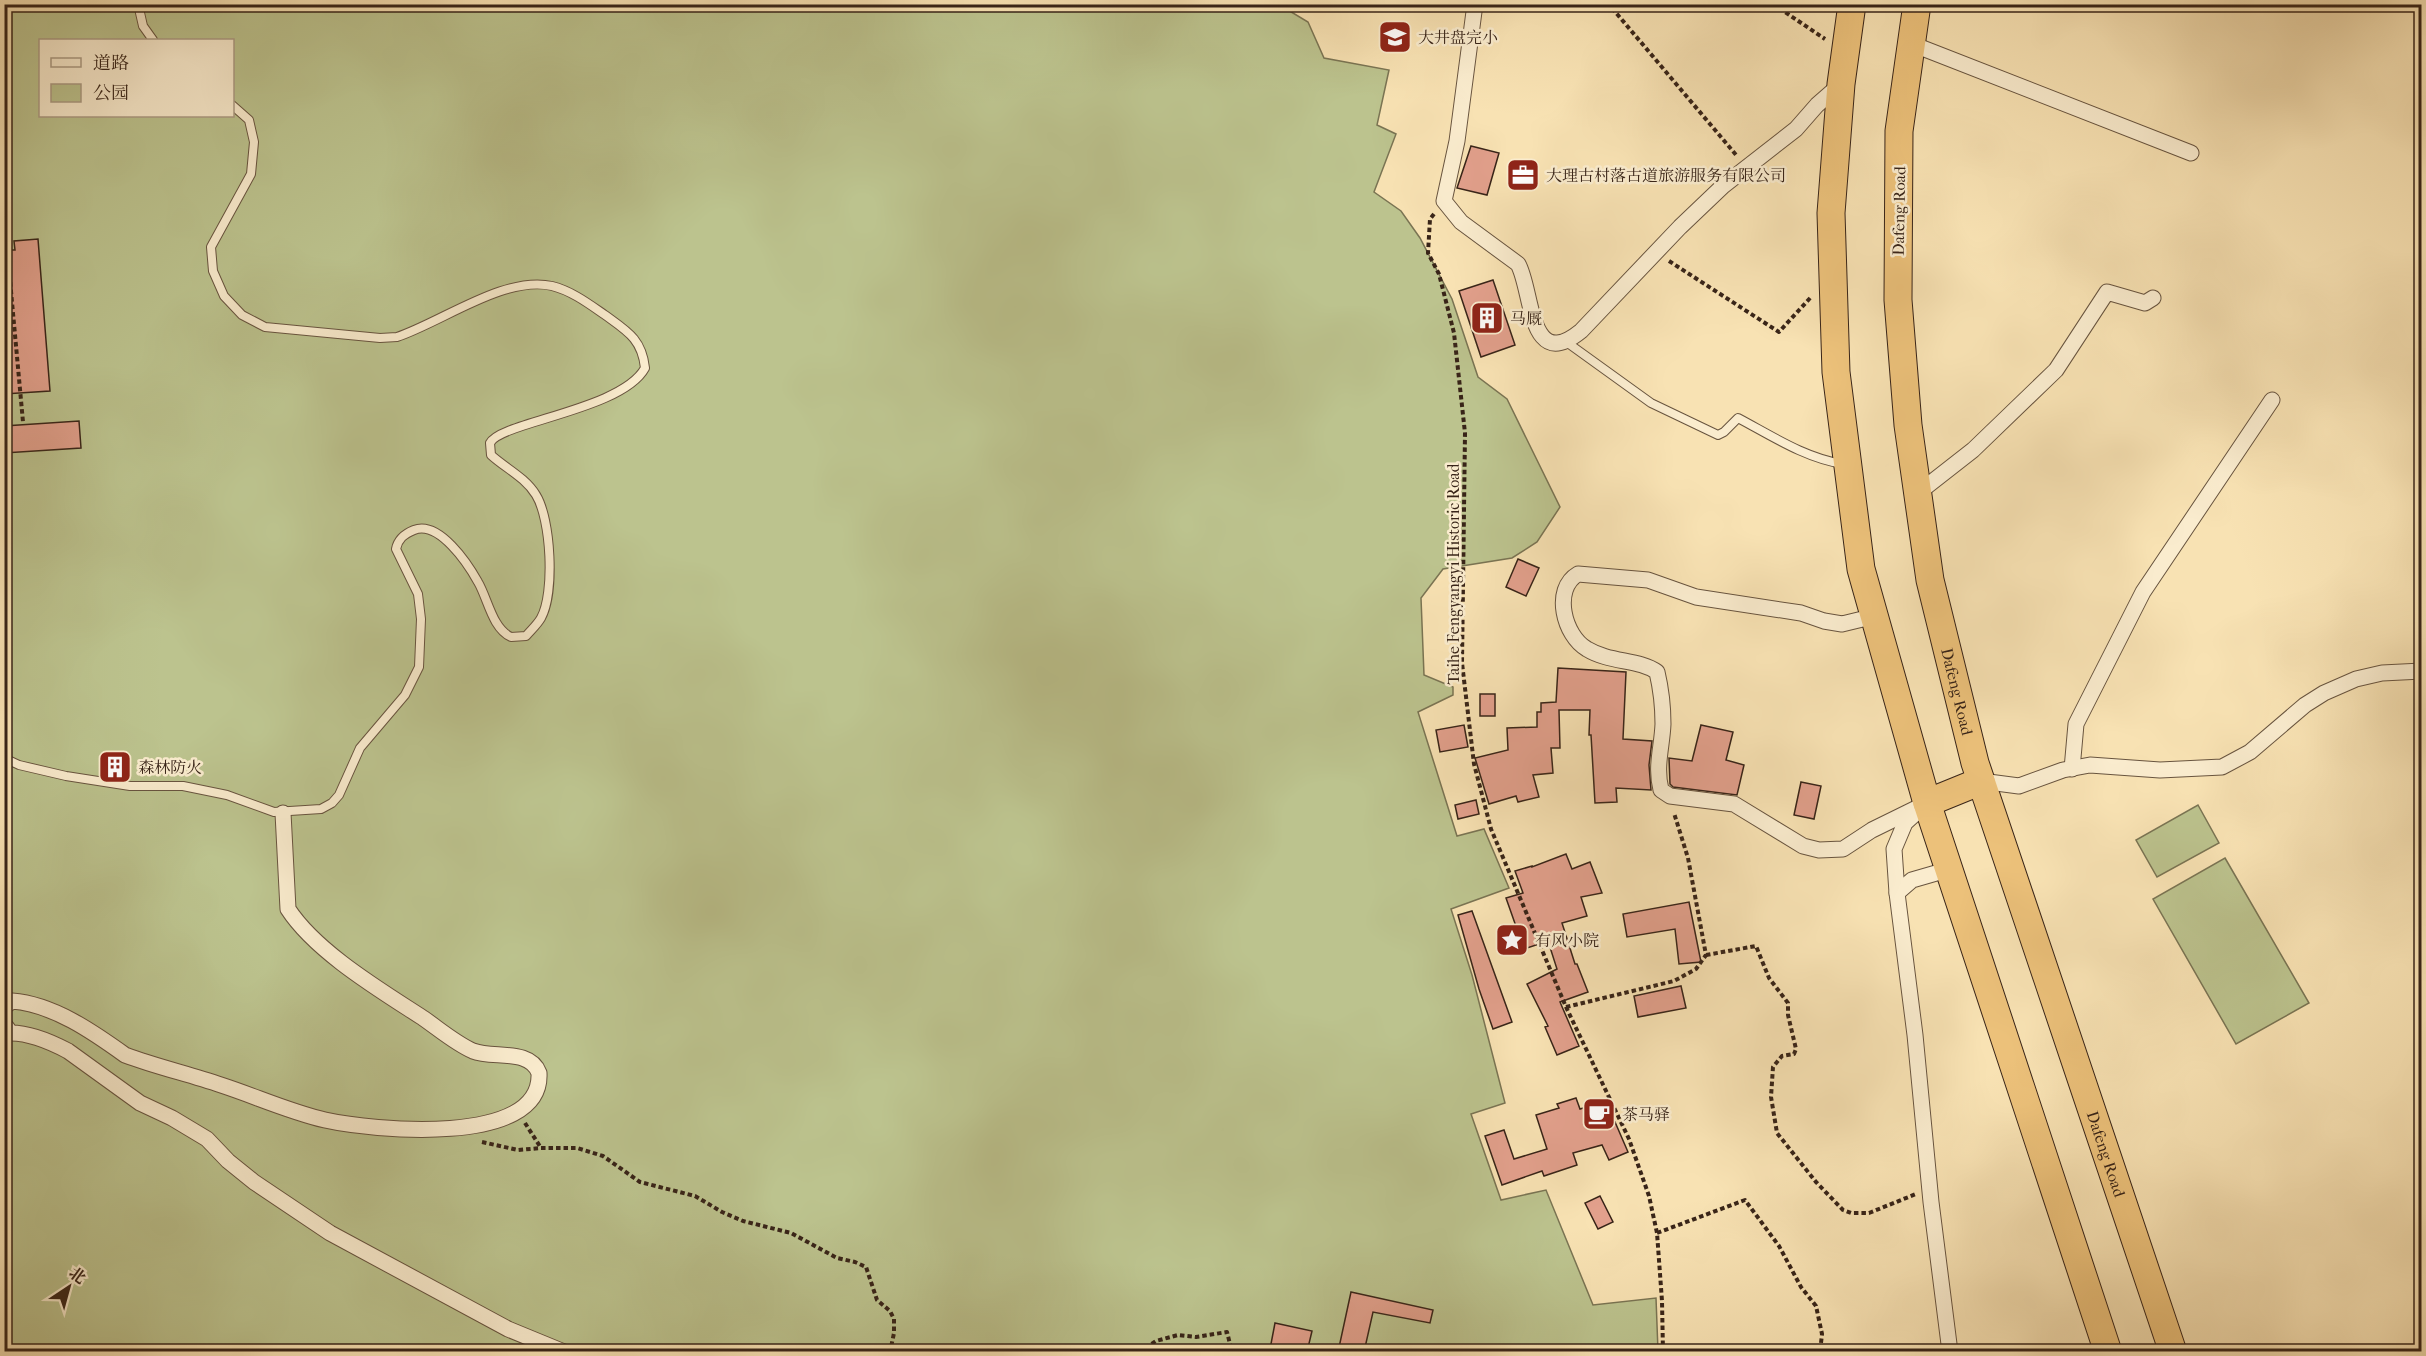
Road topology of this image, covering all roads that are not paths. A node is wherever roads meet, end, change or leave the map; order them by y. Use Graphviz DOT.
graph roads {
  1 [pos="138,4"];
  2 [pos="1475,4"];
  3 [pos="1852,4"];
  4 [pos="1917,4"];
  5 [pos="152,39"];
  6 [pos="1912,44"];
  7 [pos="1841,84"];
  8 [pos="234,106"];
  9 [pos="2191,153"];
  10 [pos="2153,298"];
  11 [pos="1565,341"];
  12 [pos="2272,400"];
  13 [pos="1848,465"];
  14 [pos="1918,493"];
  15 [pos="1875,616"];
  16 [pos="2421,671"];
  17 [pos="4,759"];
  18 [pos="2072,769"];
  19 [pos="1981,781"];
  20 [pos="1927,802"];
  21 [pos="283,813"];
  22 [pos="1950,869"];
  23 [pos="1897,893"];
  24 [pos="4,1007"];
  25 [pos="4,1024"];
  26 [pos="564,1352"];
  27 [pos="1950,1352"];
  28 [pos="2108,1352"];
  29 [pos="2173,1352"];
  1 -- 5 [label="lane"];
  2 -- 11 [label="street"];
  3 -- 7 [label="highway"];
  4 -- 6 [label="highway, Dafeng Road"];
  6 -- 9 [label="street"];
  6 -- 14 [label="highway, Dafeng Road"];
  7 -- 11 [label="street"];
  7 -- 13 [label="highway"];
  8 -- 21 [label="lane"];
  10 -- 14 [label="street"];
  11 -- 13 [label="lane"];
  12 -- 18 [label="street"];
  13 -- 15 [label="highway"];
  14 -- 19 [label="highway, Dafeng Road"];
  15 -- 20 [label="highway"];
  15 -- 20 [label="street"];
  16 -- 18 [label="street"];
  17 -- 21 [label="lane"];
  18 -- 19 [label="street"];
  19 -- 20 [label="highway"];
  19 -- 29 [label="highway, Dafeng Road"];
  20 -- 22 [label="highway"];
  20 -- 23 [label="street"];
  21 -- 24 [label="street"];
  22 -- 23 [label="street"];
  22 -- 28 [label="highway"];
  23 -- 27 [label="street"];
  25 -- 26 [label="street"];
}
